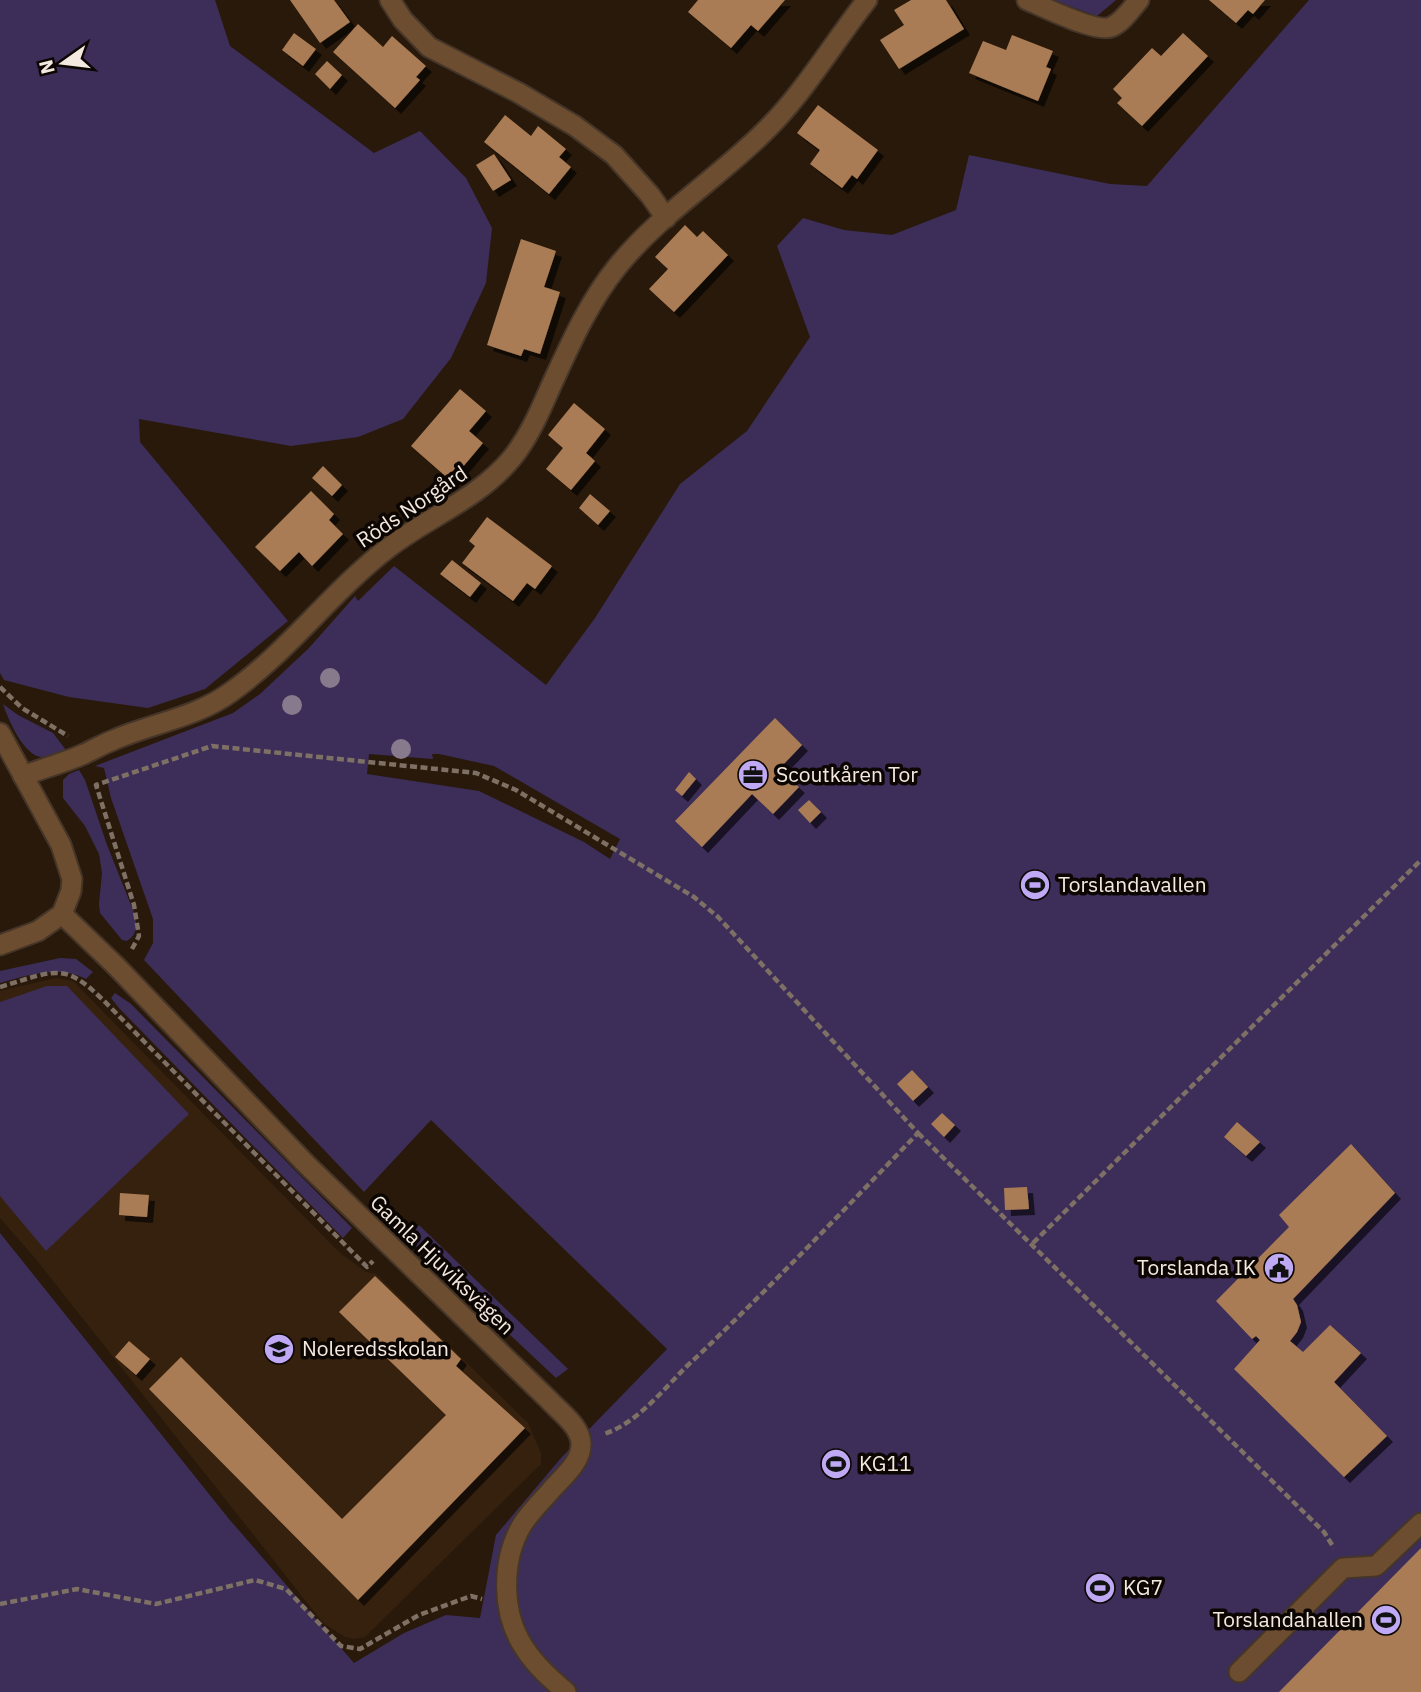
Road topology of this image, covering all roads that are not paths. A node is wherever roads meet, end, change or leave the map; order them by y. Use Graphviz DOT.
graph roads {
  1 [pos="390,0"];
  2 [pos="867,0"];
  3 [pos="1027,0"];
  4 [pos="1139,0"];
  5 [pos="666,218"];
  6 [pos="0,733"];
  7 [pos="23,776"];
  8 [pos="62,914"];
  9 [pos="0,945"];
  10 [pos="1421,1523"];
  11 [pos="1239,1672"];
  12 [pos="566,1692"];
  1 -- 5 [label="street"];
  2 -- 5 [label="street, Röds Norgård"];
  3 -- 4 [label="street"];
  5 -- 7 [label="street, Röds Norgård"];
  6 -- 7 [label="street"];
  7 -- 8 [label="street"];
  8 -- 9 [label="street"];
  8 -- 12 [label="street, Gamla Hjuviksvägen"];
  10 -- 11 [label="street"];
}
